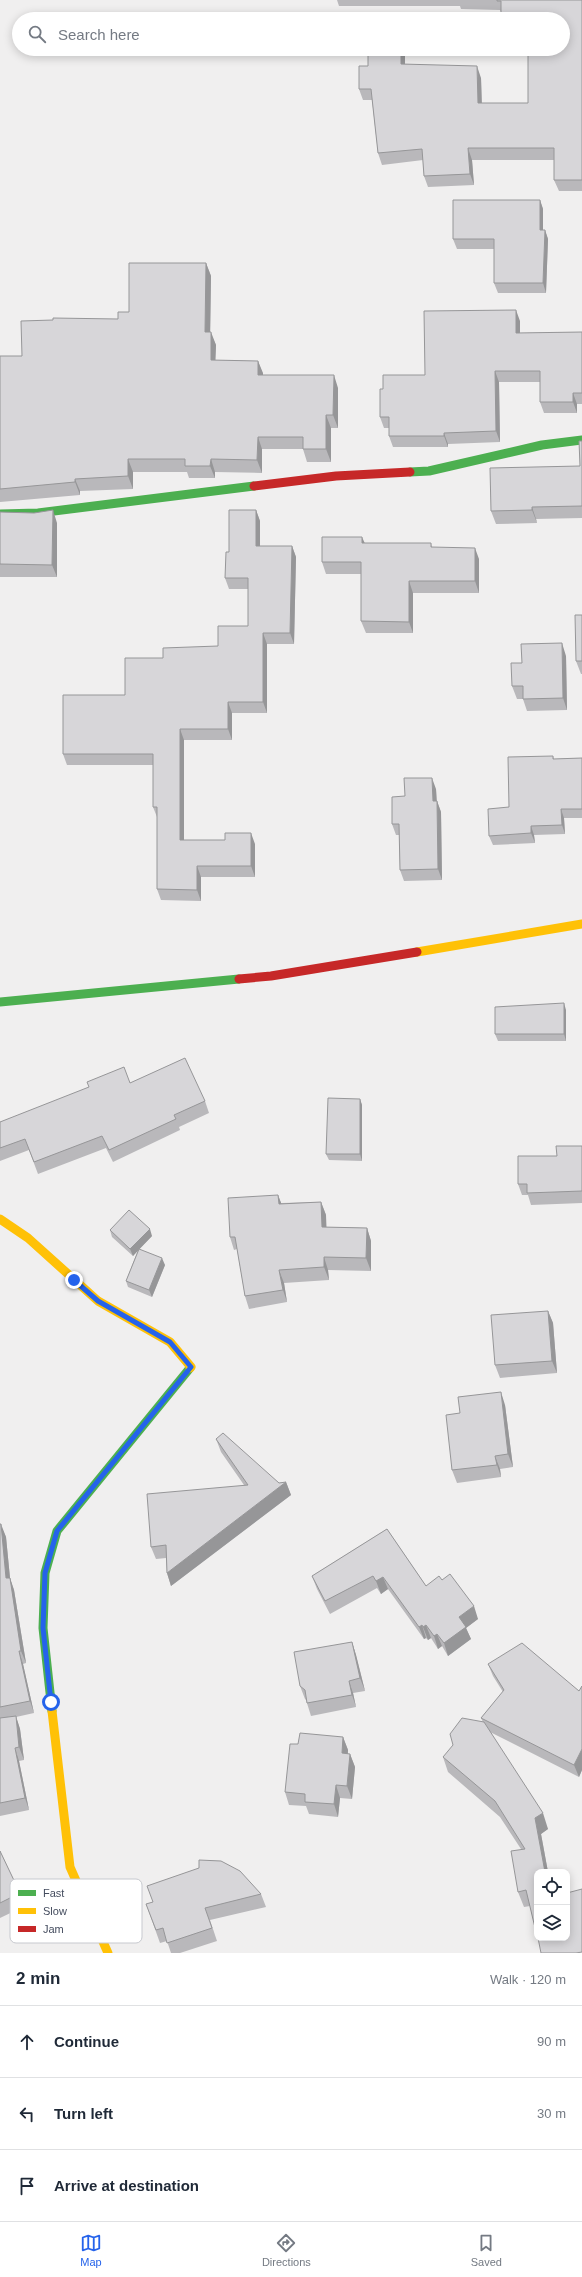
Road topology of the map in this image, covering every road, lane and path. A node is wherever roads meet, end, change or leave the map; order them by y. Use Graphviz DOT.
graph roads {
  1 [pos="582,440"];
  2 [pos="0,514"];
  3 [pos="582,924"];
  4 [pos="0,1002"];
  5 [pos="0,1219"];
  6 [pos="75,1879"];
  7 [pos="104,1943"];
  8 [pos="108,1953"];
  1 -- 2 [label="main road"];
  3 -- 4 [label="main road"];
  5 -- 6 [label="main road"];
  7 -- 8 [label="main road"];
}
